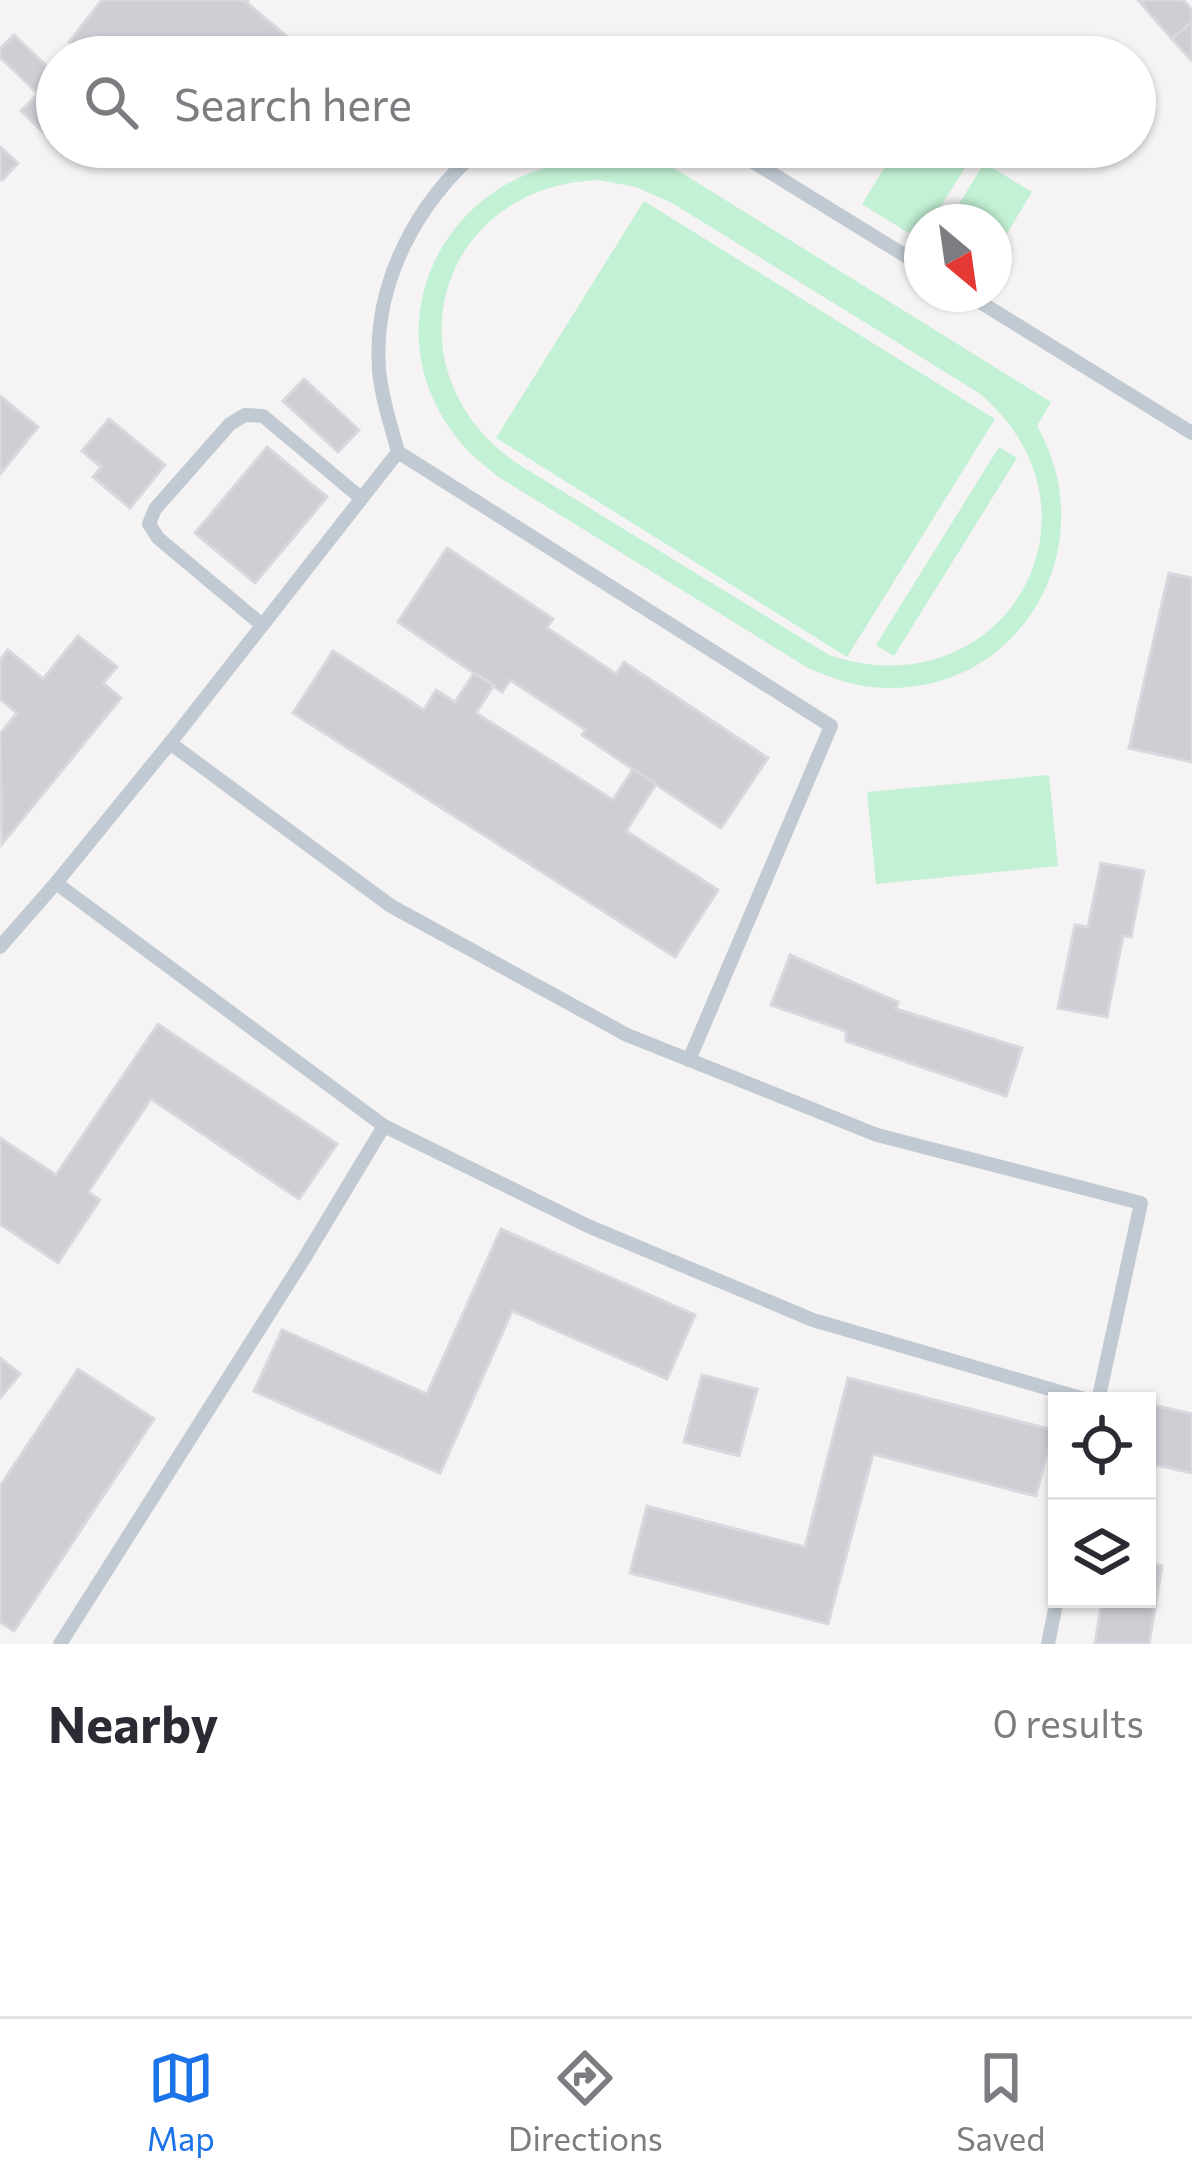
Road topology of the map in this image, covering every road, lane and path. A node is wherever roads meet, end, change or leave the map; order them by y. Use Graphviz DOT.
graph roads {
  1 [pos="460,168"];
  2 [pos="763,168"];
  3 [pos="904,255"];
  4 [pos="997,312"];
  5 [pos="1192,433"];
  6 [pos="398,452"];
  7 [pos="361,498"];
  8 [pos="261,624"];
  9 [pos="170,742"];
  10 [pos="56,883"];
  11 [pos="0,947"];
  12 [pos="689,1060"];
  13 [pos="384,1126"];
  14 [pos="1063,1392"];
  15 [pos="1096,1392"];
  16 [pos="1055,1608"];
  17 [pos="64,1643"];
  18 [pos="1048,1644"];
  1 -- 6 [label="lane"];
  2 -- 3 [label="lane"];
  4 -- 5 [label="lane"];
  6 -- 7 [label="lane"];
  6 -- 12 [label="lane"];
  7 -- 8 [label="lane"];
  7 -- 8 [label="lane"];
  8 -- 9 [label="lane"];
  9 -- 10 [label="lane"];
  9 -- 12 [label="lane"];
  10 -- 11 [label="lane"];
  10 -- 13 [label="lane"];
  12 -- 15 [label="lane"];
  13 -- 14 [label="lane"];
  13 -- 17 [label="lane"];
  16 -- 18 [label="lane"];
}
